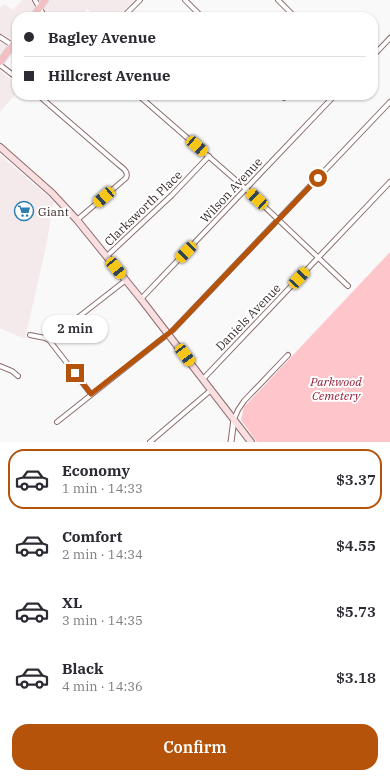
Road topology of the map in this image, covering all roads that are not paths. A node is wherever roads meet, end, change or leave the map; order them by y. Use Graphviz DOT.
graph roads {
  1 [pos="34,0"];
  2 [pos="45,0"];
  3 [pos="140,0"];
  4 [pos="185,0"];
  5 [pos="278,0"];
  6 [pos="40,8"];
  7 [pos="37,12"];
  8 [pos="42,12"];
  9 [pos="128,12"];
  10 [pos="197,12"];
  11 [pos="290,12"];
  12 [pos="0,37"];
  13 [pos="390,38"];
  14 [pos="12,45"];
  15 [pos="378,51"];
  16 [pos="0,62"];
  17 [pos="0,65"];
  18 [pos="12,74"];
  19 [pos="44,100"];
  20 [pos="144,100"];
  21 [pos="330,100"];
  22 [pos="390,102"];
  23 [pos="0,148"];
  24 [pos="209,156"];
  25 [pos="390,182"];
  26 [pos="246,189"];
  27 [pos="77,220"];
  28 [pos="279,220"];
  29 [pos="107,256"];
  30 [pos="318,258"];
  31 [pos="126,280"];
  32 [pos="348,286"];
  33 [pos="141,299"];
  34 [pos="168,333"];
  35 [pos="30,335"];
  36 [pos="49,340"];
  37 [pos="288,355"];
  38 [pos="0,366"];
  39 [pos="18,376"];
  40 [pos="204,379"];
  41 [pos="212,390"];
  42 [pos="91,394"];
  43 [pos="234,419"];
  44 [pos="57,422"];
  45 [pos="150,442"];
  46 [pos="231,442"];
  47 [pos="251,442"];
  1 -- 6 [label="street"];
  2 -- 6 [label="main road"];
  3 -- 9 [label="street"];
  4 -- 10 [label="street"];
  5 -- 11 [label="street"];
  6 -- 7 [label="main road"];
  6 -- 8 [label="street"];
  12 -- 14 [label="street"];
  13 -- 15 [label="street"];
  14 -- 16 [label="main road"];
  17 -- 18 [label="street"];
  19 -- 27 [label="street"];
  20 -- 24 [label="street"];
  21 -- 26 [label="street, Wilson Avenue"];
  22 -- 28 [label="street"];
  23 -- 27 [label="main road"];
  24 -- 26 [label="street"];
  24 -- 29 [label="street, Clarksworth Place"];
  25 -- 30 [label="street, Daniels Avenue"];
  26 -- 28 [label="street"];
  26 -- 33 [label="street, Wilson Avenue"];
  27 -- 29 [label="main road"];
  28 -- 30 [label="street"];
  28 -- 34 [label="street"];
  29 -- 31 [label="main road"];
  30 -- 32 [label="street"];
  30 -- 40 [label="street, Daniels Avenue"];
  31 -- 33 [label="main road"];
  31 -- 36 [label="street"];
  33 -- 34 [label="main road"];
  34 -- 40 [label="main road"];
  34 -- 42 [label="street"];
  35 -- 36 [label="street"];
  36 -- 42 [label="street"];
  37 -- 43 [label="street"];
  38 -- 39 [label="street"];
  40 -- 41 [label="main road"];
  41 -- 43 [label="main road"];
  41 -- 45 [label="street"];
  42 -- 44 [label="street"];
  43 -- 46 [label="street"];
  43 -- 47 [label="main road"];
}
